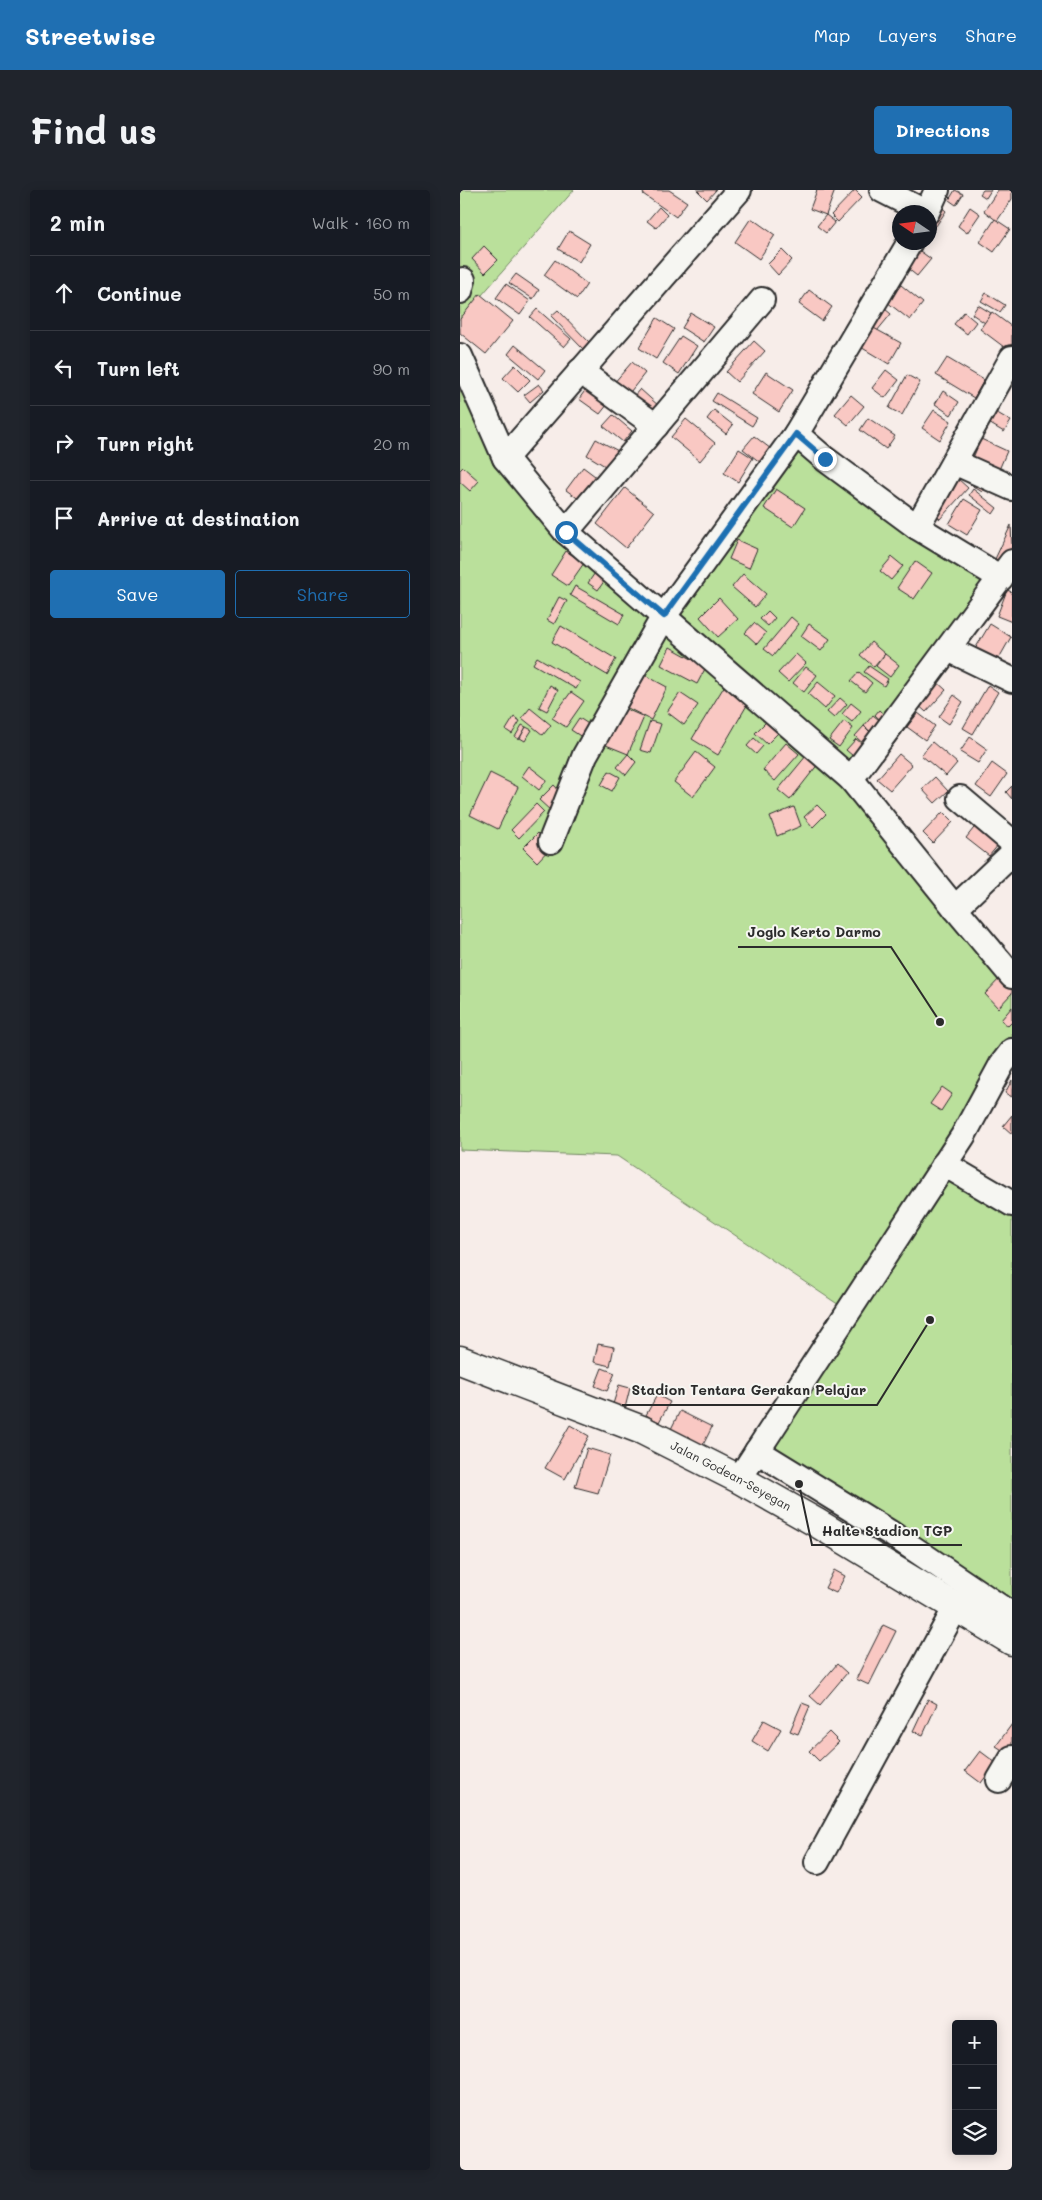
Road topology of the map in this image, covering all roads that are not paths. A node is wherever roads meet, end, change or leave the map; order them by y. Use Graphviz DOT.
graph roads {
  1 [pos="739,190"];
  2 [pos="882,190"];
  3 [pos="937,190"];
  4 [pos="912,205"];
  5 [pos="930,205"];
  6 [pos="905,250"];
  7 [pos="762,300"];
  8 [pos="460,356"];
  9 [pos="1012,358"];
  10 [pos="580,371"];
  11 [pos="656,426"];
  12 [pos="796,434"];
  13 [pos="505,458"];
  14 [pos="954,462"];
  15 [pos="1012,488"];
  16 [pos="917,527"];
  17 [pos="566,532"];
  18 [pos="1007,570"];
  19 [pos="664,616"];
  20 [pos="948,649"];
  21 [pos="1012,680"];
  22 [pos="852,779"];
  23 [pos="960,798"];
  24 [pos="551,841"];
  25 [pos="1012,842"];
  26 [pos="1012,854"];
  27 [pos="955,908"];
  28 [pos="1012,976"];
  29 [pos="1012,1051"];
  30 [pos="944,1164"];
  31 [pos="1012,1204"];
  32 [pos="460,1360"];
  33 [pos="757,1451"];
  34 [pos="739,1479"];
  35 [pos="956,1607"];
  36 [pos="1011,1632"];
  37 [pos="1012,1758"];
  38 [pos="999,1780"];
  39 [pos="817,1862"];
  1 -- 10 [label="street"];
  2 -- 4 [label="street"];
  3 -- 5 [label="street"];
  6 -- 12 [label="street"];
  7 -- 11 [label="street"];
  8 -- 13 [label="street"];
  9 -- 14 [label="street"];
  10 -- 11 [label="street"];
  10 -- 13 [label="street"];
  11 -- 17 [label="street"];
  12 -- 16 [label="street"];
  12 -- 19 [label="street"];
  13 -- 17 [label="street"];
  14 -- 15 [label="street"];
  14 -- 16 [label="street"];
  16 -- 18 [label="street"];
  17 -- 19 [label="street"];
  18 -- 20 [label="street"];
  19 -- 22 [label="street"];
  19 -- 24 [label="street"];
  20 -- 21 [label="street"];
  20 -- 22 [label="street"];
  22 -- 27 [label="street"];
  23 -- 25 [label="street"];
  26 -- 27 [label="street"];
  27 -- 28 [label="street"];
  29 -- 30 [label="street"];
  30 -- 31 [label="street"];
  30 -- 33 [label="street"];
  32 -- 34 [label="main road, Jalan Godean-Seyegan"];
  33 -- 34 [label="street"];
  33 -- 36 [label="street"];
  34 -- 35 [label="main road, Jalan Godean-Seyegan"];
  35 -- 36 [label="main road, Jalan Godean-Seyegan"];
  35 -- 39 [label="street"];
  37 -- 38 [label="street"];
}
